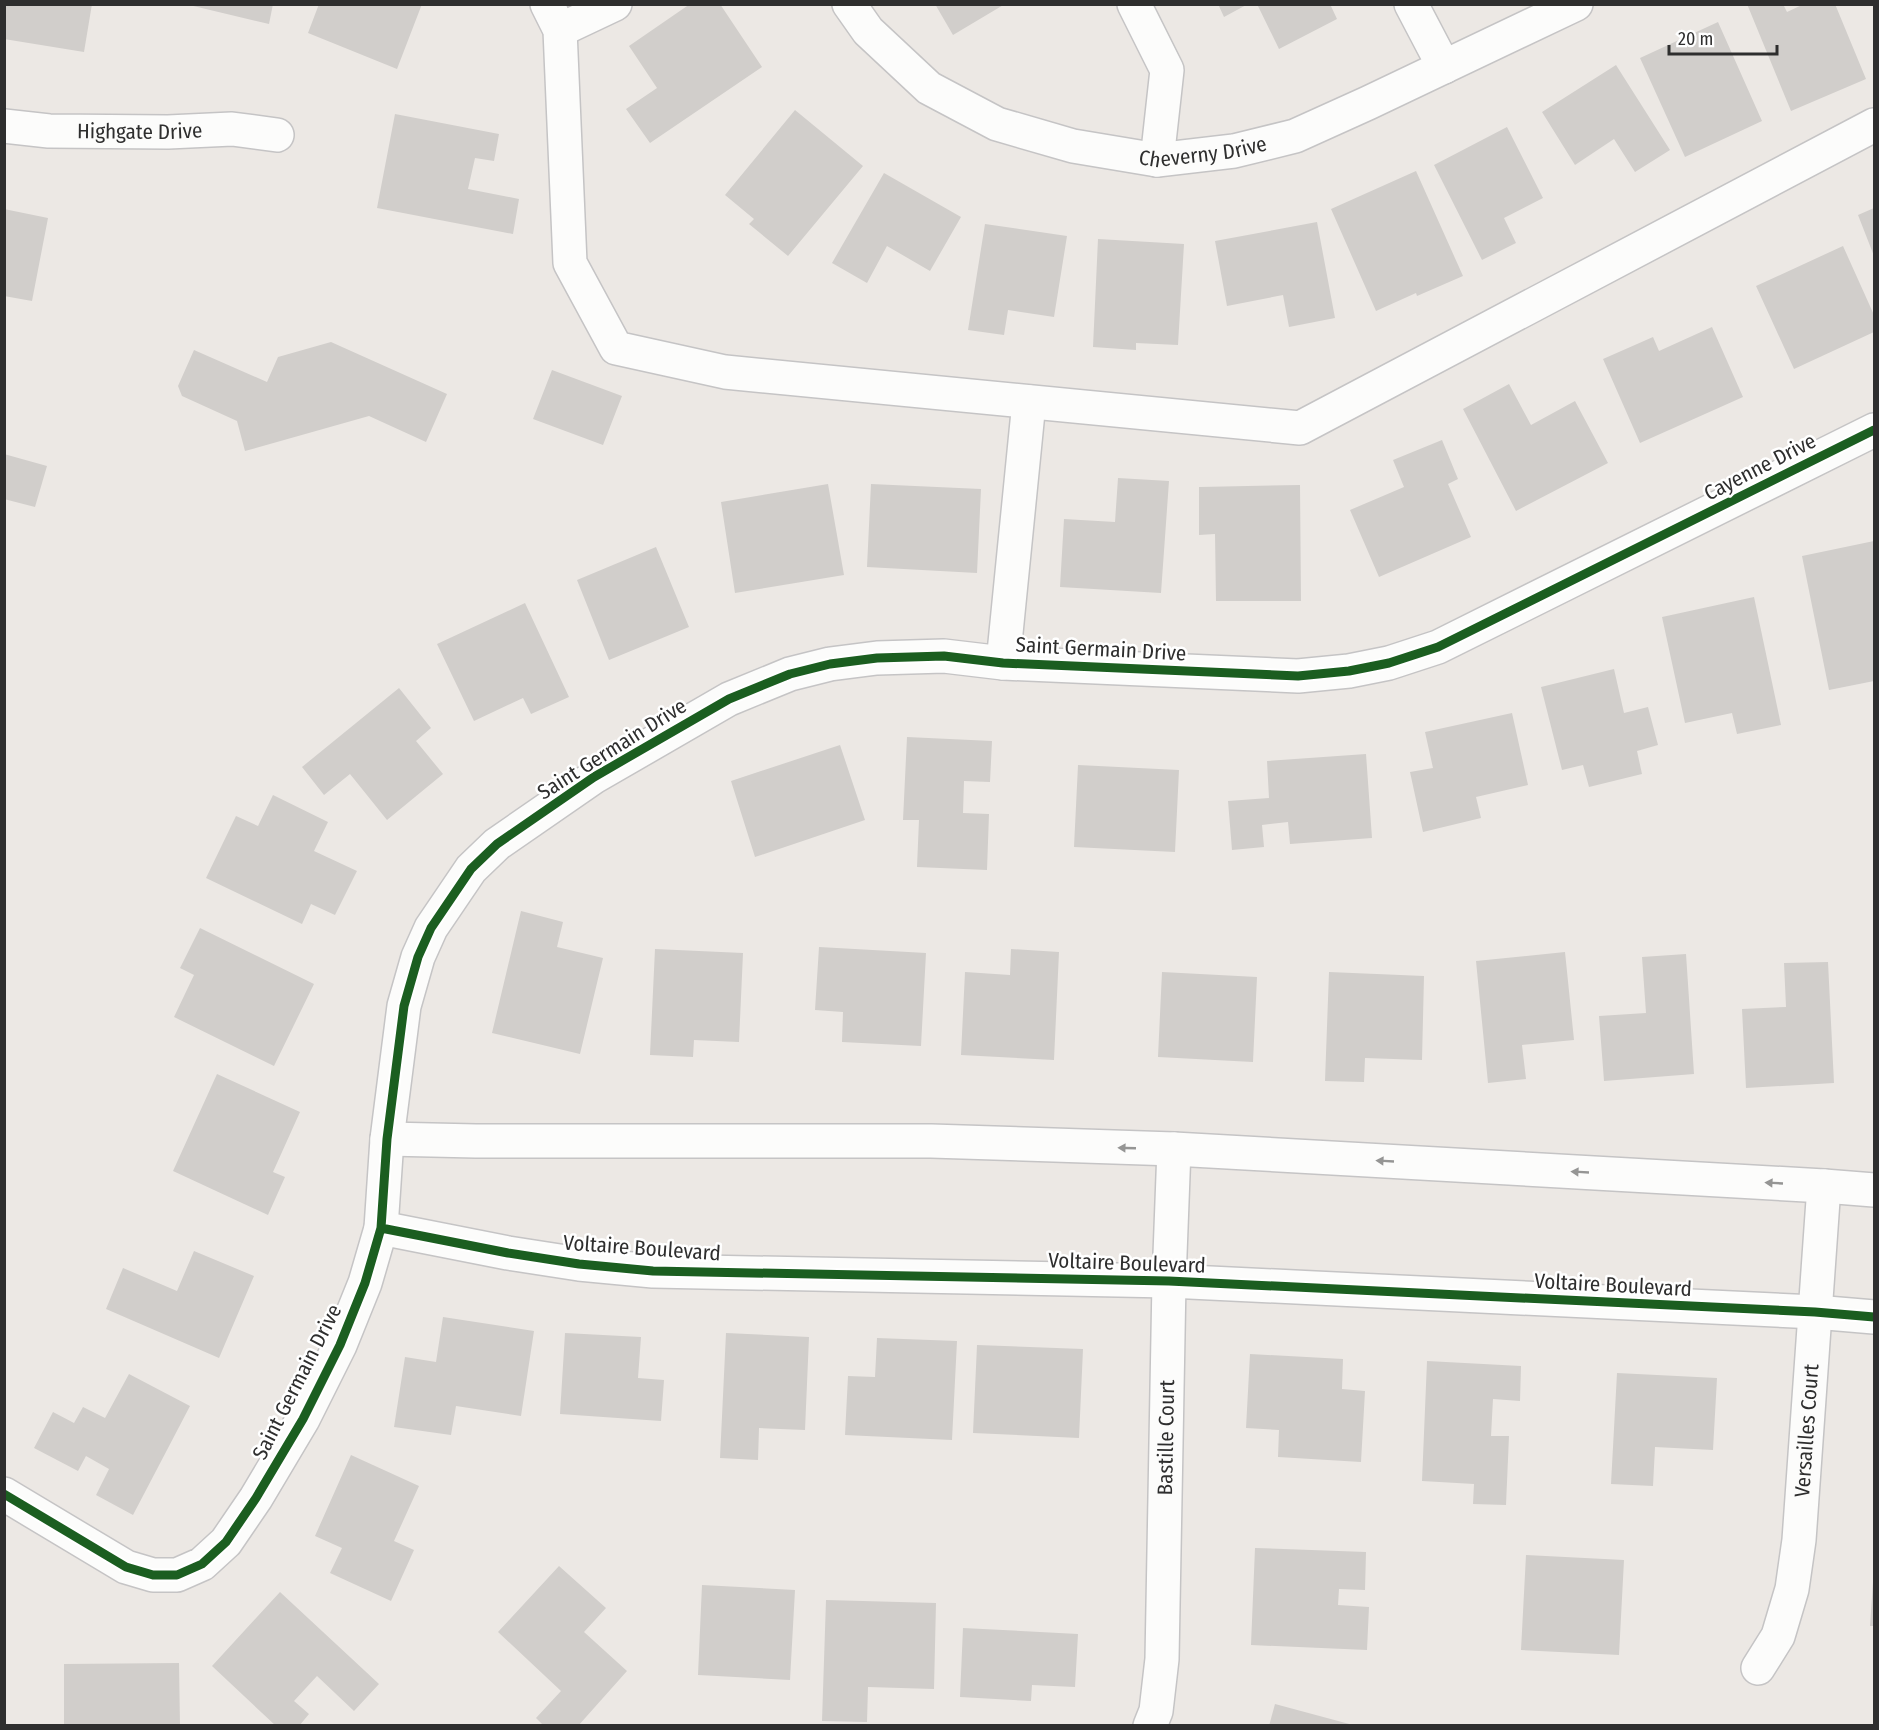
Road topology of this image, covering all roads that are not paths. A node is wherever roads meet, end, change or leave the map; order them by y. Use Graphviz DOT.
graph roads {
  1 [pos="615,4"];
  2 [pos="849,4"];
  3 [pos="1134,4"];
  4 [pos="1411,4"];
  5 [pos="1576,4"];
  6 [pos="553,17"];
  7 [pos="1444,67"];
  8 [pos="1875,125"];
  9 [pos="4,126"];
  10 [pos="277,135"];
  11 [pos="1156,160"];
  12 [pos="1029,402"];
  13 [pos="1875,429"];
  14 [pos="1661,537"];
  15 [pos="1003,663"];
  16 [pos="387,1139"];
  17 [pos="1174,1149"];
  18 [pos="1824,1186"];
  19 [pos="1875,1190"];
  20 [pos="381,1228"];
  21 [pos="1169,1281"];
  22 [pos="1815,1312"];
  23 [pos="1875,1317"];
  24 [pos="4,1494"];
  25 [pos="1758,1668"];
  26 [pos="1150,1725"];
  1 -- 6 [label="street"];
  2 -- 11 [label="street, Cheverny Drive"];
  3 -- 11 [label="street"];
  4 -- 7 [label="street"];
  5 -- 7 [label="street, Cheverny Drive"];
  6 -- 12 [label="street"];
  7 -- 11 [label="street, Cheverny Drive"];
  8 -- 12 [label="street"];
  9 -- 10 [label="street, Highgate Drive"];
  12 -- 15 [label="street"];
  13 -- 14 [label="street, Cayenne Drive"];
  14 -- 15 [label="street, Saint Germain Drive"];
  15 -- 16 [label="street, Saint Germain Drive"];
  17 -- 16 [label="street, one-way"];
  16 -- 20 [label="street, Saint Germain Drive"];
  18 -- 17 [label="street, one-way"];
  17 -- 21 [label="street, Bastille Court"];
  18 -- 19 [label="street"];
  18 -- 22 [label="street, Versailles Court"];
  20 -- 21 [label="street, Voltaire Boulevard"];
  20 -- 24 [label="street, Saint Germain Drive"];
  21 -- 22 [label="street, Voltaire Boulevard"];
  21 -- 26 [label="street, Bastille Court"];
  22 -- 23 [label="street, Voltaire Boulevard"];
  22 -- 25 [label="street, Versailles Court"];
}
